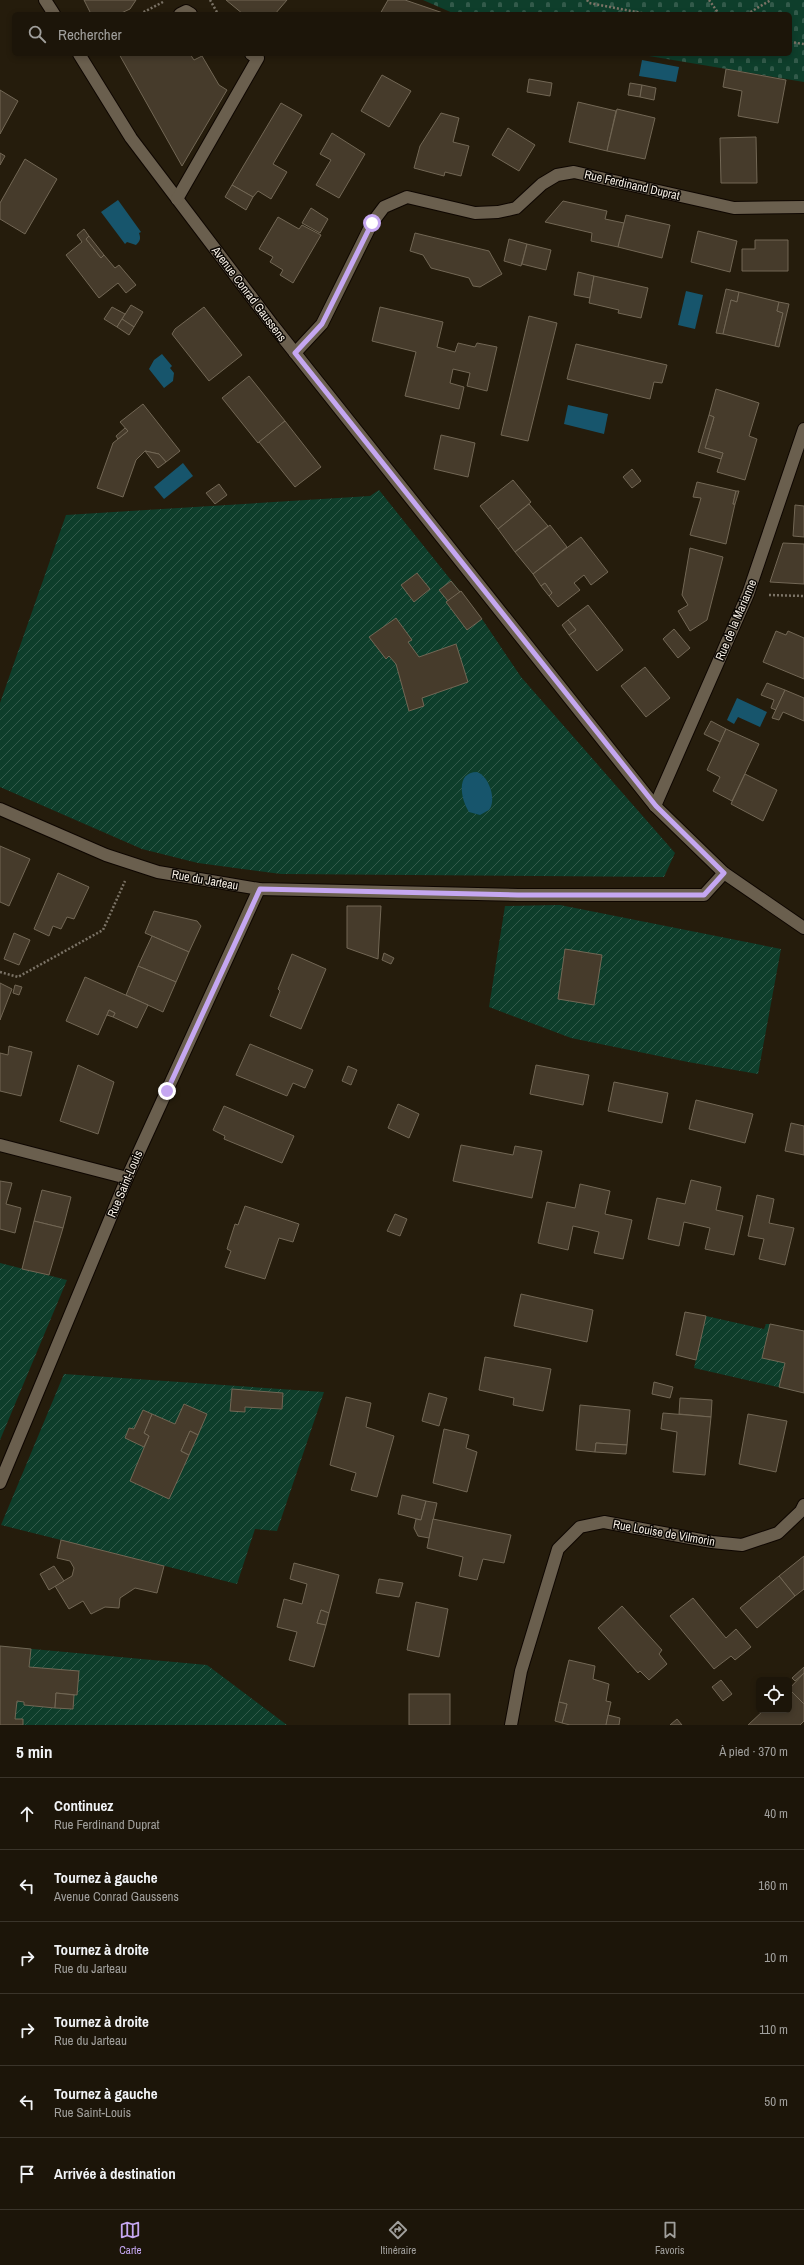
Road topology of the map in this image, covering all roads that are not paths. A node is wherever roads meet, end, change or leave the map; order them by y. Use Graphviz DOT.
graph roads {
  1 [pos="45,0"];
  2 [pos="53,12"];
  3 [pos="80,56"];
  4 [pos="254,56"];
  5 [pos="177,199"];
  6 [pos="804,207"];
  7 [pos="295,353"];
  8 [pos="804,429"];
  9 [pos="656,806"];
  10 [pos="0,809"];
  11 [pos="724,873"];
  12 [pos="260,889"];
  13 [pos="804,928"];
  14 [pos="0,1145"];
  15 [pos="127,1178"];
  16 [pos="0,1483"];
  17 [pos="804,1505"];
  18 [pos="511,1725"];
  1 -- 2 [label="street"];
  3 -- 5 [label="street, Avenue Conrad Gaussens"];
  4 -- 5 [label="street"];
  5 -- 7 [label="street, Avenue Conrad Gaussens"];
  6 -- 7 [label="street, Rue Ferdinand Duprat"];
  7 -- 9 [label="street, Avenue Conrad Gaussens"];
  8 -- 9 [label="street, Rue de la Marianne"];
  9 -- 11 [label="street, Avenue Conrad Gaussens"];
  10 -- 12 [label="street, Rue du Jarteau"];
  11 -- 12 [label="street, Rue du Jarteau"];
  11 -- 13 [label="street, Avenue Conrad Gaussens"];
  12 -- 15 [label="street, Rue Saint-Louis"];
  14 -- 15 [label="street"];
  15 -- 16 [label="street, Rue Saint-Louis"];
  17 -- 18 [label="street, Rue Louise de Vilmorin"];
}
